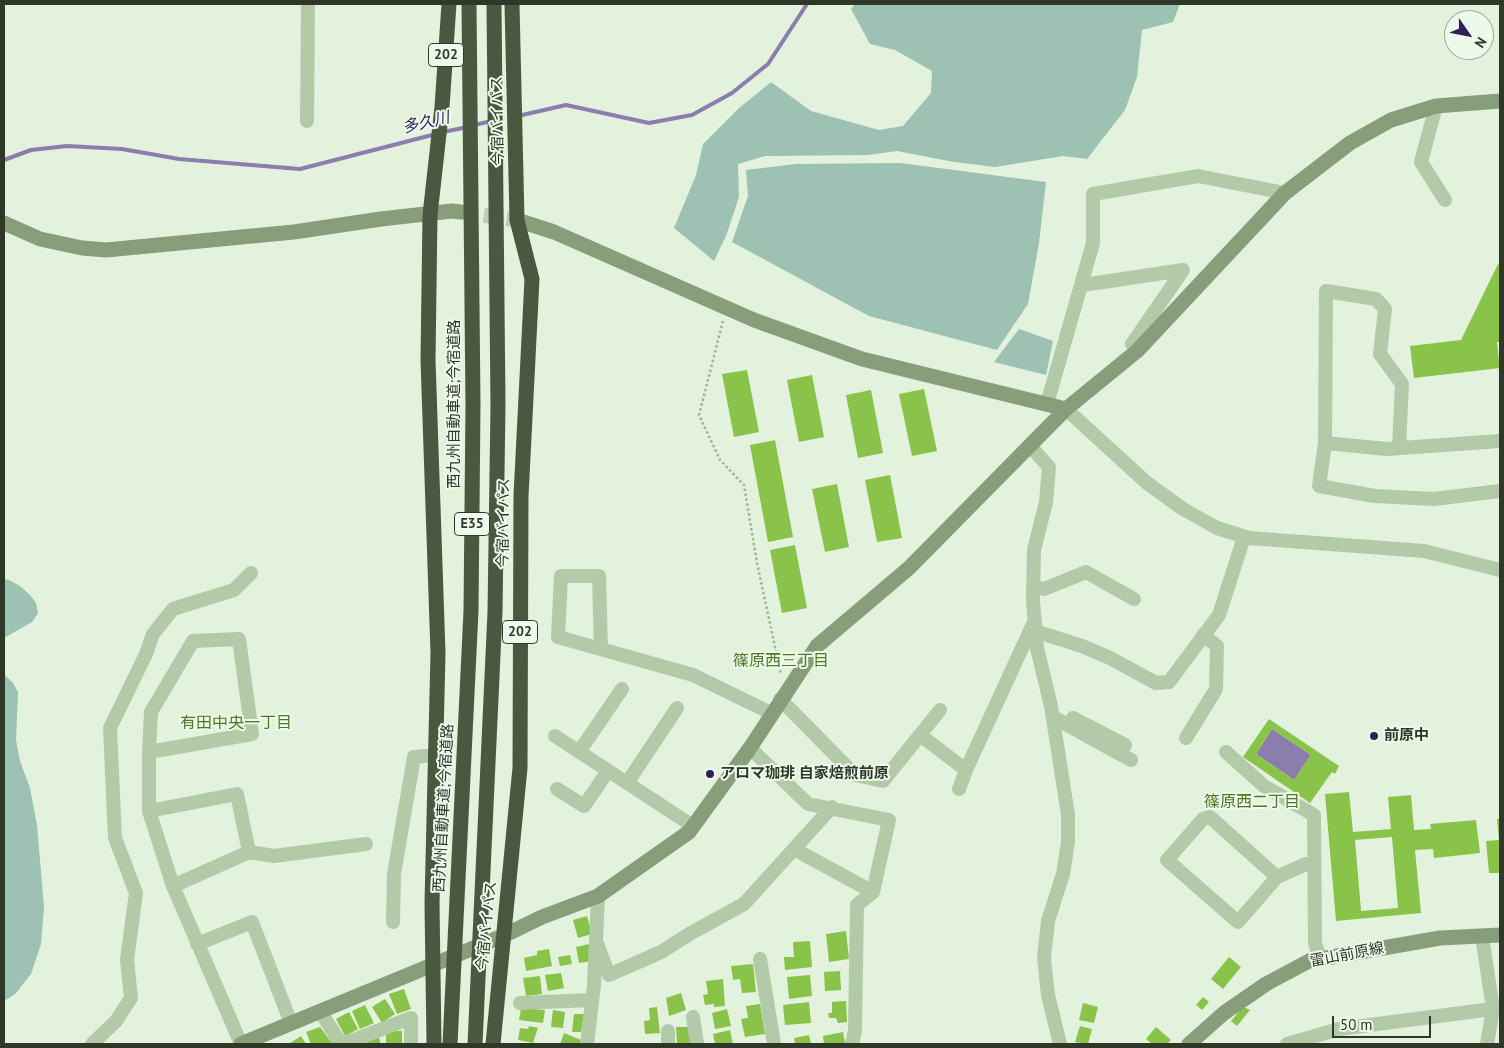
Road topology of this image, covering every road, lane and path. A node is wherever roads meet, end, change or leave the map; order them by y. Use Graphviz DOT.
graph roads {
  1 [pos="308,4"];
  2 [pos="449,4"];
  3 [pos="469,4"];
  4 [pos="494,4"];
  5 [pos="512,4"];
  6 [pos="1500,101"];
  7 [pos="1436,106"];
  8 [pos="307,121"];
  9 [pos="1285,193"];
  10 [pos="1445,200"];
  11 [pos="461,212"];
  12 [pos="430,215"];
  13 [pos="517,220"];
  14 [pos="4,223"];
  15 [pos="1082,285"];
  16 [pos="726,308"];
  17 [pos="1137,351"];
  18 [pos="1048,404"];
  19 [pos="1066,409"];
  20 [pos="1500,441"];
  21 [pos="1325,443"];
  22 [pos="1031,447"];
  23 [pos="1399,448"];
  24 [pos="1500,491"];
  25 [pos="1244,537"];
  26 [pos="1500,570"];
  27 [pos="250,573"];
  28 [pos="1033,586"];
  29 [pos="1134,599"];
  30 [pos="1035,626"];
  31 [pos="1203,635"];
  32 [pos="601,649"];
  33 [pos="622,689"];
  34 [pos="782,696"];
  35 [pos="677,708"];
  36 [pos="940,710"];
  37 [pos="1052,711"];
  38 [pos="771,713"];
  39 [pos="920,735"];
  40 [pos="555,736"];
  41 [pos="1186,738"];
  42 [pos="1125,746"];
  43 [pos="750,748"];
  44 [pos="149,752"];
  45 [pos="579,752"];
  46 [pos="1226,752"];
  47 [pos="436,755"];
  48 [pos="1131,760"];
  49 [pos="966,770"];
  50 [pos="608,771"];
  51 [pos="627,783"];
  52 [pos="959,788"];
  53 [pos="557,789"];
  54 [pos="832,807"];
  55 [pos="150,811"];
  56 [pos="694,826"];
  57 [pos="366,844"];
  58 [pos="794,849"];
  59 [pos="249,852"];
  60 [pos="1314,865"];
  61 [pos="1277,877"];
  62 [pos="173,886"];
  63 [pos="873,892"];
  64 [pos="598,896"];
  65 [pos="392,922"];
  66 [pos="504,935"];
  67 [pos="1500,935"];
  68 [pos="1482,936"];
  69 [pos="596,942"];
  70 [pos="197,944"];
  71 [pos="760,959"];
  72 [pos="1320,959"];
  73 [pos="434,962"];
  74 [pos="592,1000"];
  75 [pos="520,1003"];
  76 [pos="1497,1008"];
  77 [pos="320,1011"];
  78 [pos="693,1017"];
  79 [pos="291,1024"];
  80 [pos="92,1044"];
  81 [pos="241,1044"];
  82 [pos="342,1044"];
  83 [pos="411,1044"];
  84 [pos="434,1044"];
  85 [pos="450,1044"];
  86 [pos="475,1044"];
  87 [pos="493,1044"];
  88 [pos="587,1044"];
  89 [pos="697,1044"];
  90 [pos="774,1044"];
  91 [pos="852,1044"];
  92 [pos="1060,1044"];
  93 [pos="1189,1044"];
  94 [pos="1287,1044"];
  95 [pos="1487,1044"];
  1 -- 8 [label="street"];
  2 -- 12 [label="highway, 202"];
  3 -- 85 [label="highway, 西九州自動車道;今宿道路 / E35, bridge"];
  4 -- 86 [label="highway, E35, bridge"];
  5 -- 13 [label="highway, 今宿バイパス / 202"];
  6 -- 7 [label="street"];
  7 -- 9 [label="street"];
  7 -- 10 [label="street"];
  9 -- 15 [label="street"];
  9 -- 17 [label="street"];
  11 -- 12 [label="street"];
  12 -- 14 [label="street"];
  12 -- 47 [label="highway, 202"];
  13 -- 16 [label="street"];
  13 -- 66 [label="highway, 今宿バイパス / 202"];
  15 -- 17 [label="street"];
  15 -- 18 [label="street"];
  16 -- 18 [label="street"];
  16 -- 34 [label="path"];
  17 -- 19 [label="street"];
  18 -- 19 [label="street"];
  19 -- 22 [label="street"];
  19 -- 25 [label="street"];
  20 -- 23 [label="street"];
  21 -- 23 [label="street"];
  21 -- 23 [label="street"];
  21 -- 24 [label="street"];
  22 -- 28 [label="street"];
  22 -- 34 [label="street"];
  25 -- 26 [label="street"];
  25 -- 31 [label="street"];
  27 -- 80 [label="street"];
  28 -- 29 [label="street"];
  28 -- 30 [label="street"];
  30 -- 31 [label="street"];
  30 -- 37 [label="street"];
  30 -- 49 [label="street"];
  31 -- 41 [label="street"];
  32 -- 32 [label="street"];
  32 -- 38 [label="street"];
  33 -- 45 [label="street"];
  34 -- 38 [label="street"];
  34 -- 39 [label="street"];
  35 -- 51 [label="street"];
  36 -- 39 [label="street"];
  37 -- 42 [label="street"];
  37 -- 48 [label="street"];
  37 -- 92 [label="street"];
  38 -- 43 [label="street"];
  39 -- 49 [label="street"];
  40 -- 45 [label="street"];
  43 -- 54 [label="street"];
  43 -- 56 [label="street"];
  44 -- 44 [label="street"];
  44 -- 55 [label="street"];
  45 -- 50 [label="street"];
  46 -- 60 [label="street"];
  47 -- 65 [label="street"];
  47 -- 73 [label="highway, 202"];
  49 -- 52 [label="street"];
  50 -- 51 [label="street"];
  50 -- 53 [label="street"];
  51 -- 56 [label="street"];
  54 -- 58 [label="street"];
  54 -- 63 [label="street"];
  55 -- 59 [label="street"];
  55 -- 62 [label="street"];
  56 -- 64 [label="street"];
  57 -- 59 [label="street"];
  58 -- 63 [label="street"];
  58 -- 69 [label="street"];
  59 -- 62 [label="street"];
  60 -- 61 [label="street"];
  60 -- 72 [label="street"];
  61 -- 61 [label="street"];
  62 -- 70 [label="street"];
  63 -- 91 [label="street"];
  64 -- 66 [label="street"];
  64 -- 69 [label="street"];
  66 -- 73 [label="street"];
  66 -- 87 [label="highway, 今宿バイパス / 202"];
  67 -- 68 [label="street, 雷山前原線"];
  68 -- 72 [label="street, 雷山前原線"];
  68 -- 76 [label="street"];
  69 -- 74 [label="street"];
  70 -- 79 [label="street"];
  70 -- 81 [label="street"];
  71 -- 90 [label="street"];
  72 -- 93 [label="street, 雷山前原線"];
  73 -- 77 [label="street"];
  73 -- 84 [label="highway, 202"];
  74 -- 75 [label="street"];
  74 -- 88 [label="street"];
  76 -- 94 [label="street"];
  76 -- 95 [label="street"];
  77 -- 79 [label="street"];
  77 -- 82 [label="street"];
  78 -- 89 [label="street"];
  79 -- 81 [label="street"];
  82 -- 83 [label="street"];
}
